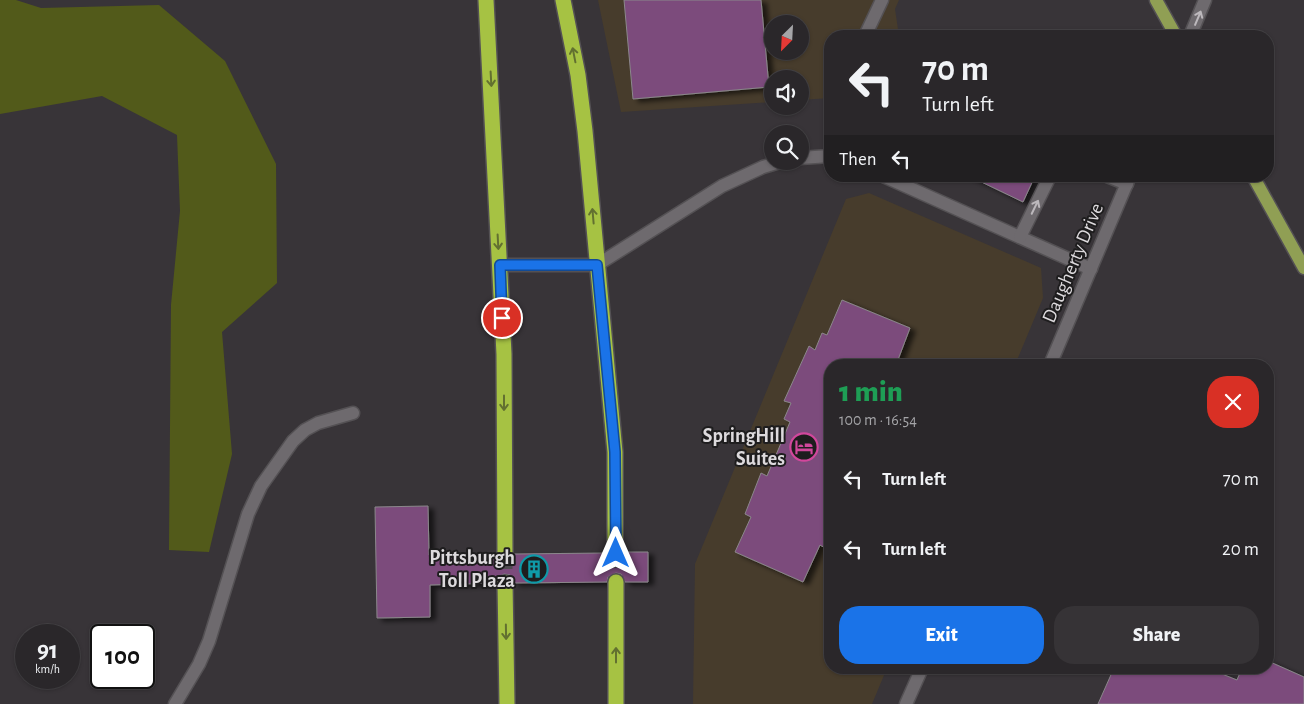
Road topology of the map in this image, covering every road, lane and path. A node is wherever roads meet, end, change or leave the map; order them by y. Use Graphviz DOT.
graph roads {
  1 [pos="486,0"];
  2 [pos="563,0"];
  3 [pos="882,0"];
  4 [pos="1156,0"];
  5 [pos="1205,0"];
  6 [pos="868,30"];
  7 [pos="1173,30"];
  8 [pos="1192,30"];
  9 [pos="824,156"];
  10 [pos="809,157"];
  11 [pos="764,166"];
  12 [pos="896,182"];
  13 [pos="1047,182"];
  14 [pos="1128,182"];
  15 [pos="1256,182"];
  16 [pos="1020,237"];
  17 [pos="500,265"];
  18 [pos="597,265"];
  19 [pos="1304,268"];
  20 [pos="1091,269"];
  21 [pos="1053,359"];
  22 [pos="353,413"];
  23 [pos="616,553"];
  24 [pos="505,554"];
  25 [pos="616,582"];
  26 [pos="505,583"];
  27 [pos="919,674"];
  28 [pos="175,704"];
  29 [pos="507,704"];
  30 [pos="616,704"];
  31 [pos="906,704"];
  1 -- 17 [label="highway, one-way"];
  18 -- 2 [label="highway, one-way"];
  3 -- 6 [label="street"];
  4 -- 7 [label="main road"];
  8 -- 5 [label="street, one-way"];
  9 -- 10 [label="street"];
  11 -- 18 [label="street"];
  12 -- 16 [label="street"];
  16 -- 13 [label="street, one-way"];
  14 -- 20 [label="street, Daugherty Drive"];
  15 -- 19 [label="main road"];
  16 -- 20 [label="street"];
  17 -- 18 [label="street"];
  17 -- 24 [label="highway, one-way"];
  18 -- 23 [label="highway"];
  20 -- 21 [label="street, Daugherty Drive"];
  22 -- 28 [label="street"];
  30 -- 25 [label="highway, one-way"];
  26 -- 29 [label="highway, one-way"];
  27 -- 31 [label="street"];
}
